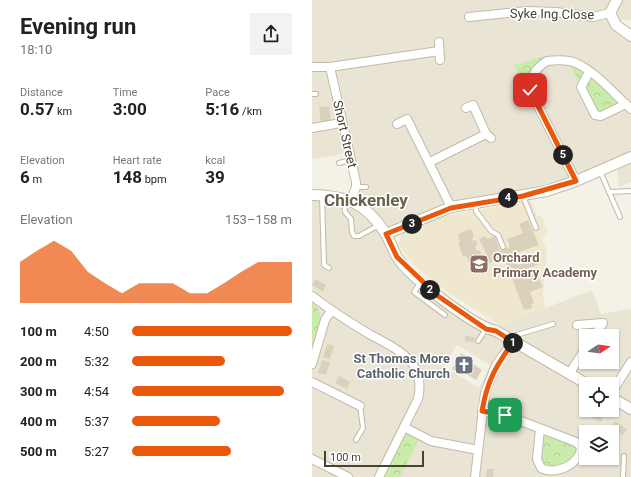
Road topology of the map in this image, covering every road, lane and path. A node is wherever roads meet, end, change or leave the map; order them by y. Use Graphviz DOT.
graph roads {
  1 [pos="617,0"];
  2 [pos="610,14"];
  3 [pos="469,17"];
  4 [pos="631,36"];
  5 [pos="439,42"];
  6 [pos="439,51"];
  7 [pos="440,60"];
  8 [pos="312,67"];
  9 [pos="330,67"];
  10 [pos="589,72"];
  11 [pos="628,107"];
  12 [pos="466,108"];
  13 [pos="341,123"];
  14 [pos="397,124"];
  15 [pos="312,128"];
  16 [pos="631,157"];
  17 [pos="350,160"];
  18 [pos="430,162"];
  19 [pos="340,163"];
  20 [pos="600,171"];
  21 [pos="576,181"];
  22 [pos="356,187"];
  23 [pos="366,187"];
  24 [pos="631,190"];
  25 [pos="609,192"];
  26 [pos="317,196"];
  27 [pos="523,196"];
  28 [pos="347,199"];
  29 [pos="475,204"];
  30 [pos="451,208"];
  31 [pos="620,217"];
  32 [pos="379,225"];
  33 [pos="536,228"];
  34 [pos="386,234"];
  35 [pos="502,247"];
  36 [pos="329,268"];
  37 [pos="421,281"];
  38 [pos="312,296"];
  39 [pos="331,311"];
  40 [pos="445,315"];
  41 [pos="553,324"];
  42 [pos="577,325"];
  43 [pos="486,329"];
  44 [pos="599,329"];
  45 [pos="510,340"];
  46 [pos="478,341"];
  47 [pos="579,359"];
  48 [pos="631,362"];
  49 [pos="312,364"];
  50 [pos="569,374"];
  51 [pos="579,380"];
  52 [pos="619,381"];
  53 [pos="312,382"];
  54 [pos="619,402"];
  55 [pos="360,406"];
  56 [pos="631,409"];
  57 [pos="482,411"];
  58 [pos="404,427"];
  59 [pos="540,429"];
  60 [pos="356,440"];
  61 [pos="478,450"];
  62 [pos="624,456"];
  63 [pos="312,459"];
  64 [pos="348,477"];
  65 [pos="379,477"];
  66 [pos="475,477"];
  67 [pos="623,477"];
  1 -- 2 [label="street"];
  2 -- 3 [label="street, Syke Ing Close"];
  2 -- 4 [label="street"];
  5 -- 6 [label="street"];
  6 -- 7 [label="street"];
  6 -- 9 [label="street"];
  8 -- 9 [label="street"];
  9 -- 13 [label="street, Short Street"];
  10 -- 11 [label="street"];
  10 -- 11 [label="street"];
  10 -- 21 [label="street"];
  12 -- 18 [label="street"];
  13 -- 15 [label="street"];
  13 -- 17 [label="street, Short Street"];
  14 -- 18 [label="street"];
  16 -- 20 [label="street"];
  17 -- 19 [label="lane"];
  17 -- 22 [label="street, Short Street"];
  18 -- 30 [label="street"];
  20 -- 21 [label="street"];
  20 -- 25 [label="lane"];
  21 -- 27 [label="street"];
  22 -- 23 [label="lane"];
  22 -- 28 [label="street"];
  24 -- 25 [label="lane"];
  25 -- 31 [label="lane"];
  26 -- 28 [label="street"];
  26 -- 36 [label="lane"];
  27 -- 29 [label="street"];
  27 -- 33 [label="lane"];
  28 -- 32 [label="street"];
  28 -- 32 [label="lane"];
  29 -- 30 [label="street"];
  29 -- 35 [label="lane"];
  30 -- 34 [label="street"];
  32 -- 34 [label="street"];
  34 -- 37 [label="street"];
  37 -- 40 [label="lane"];
  37 -- 43 [label="street"];
  38 -- 39 [label="street"];
  39 -- 49 [label="street"];
  39 -- 58 [label="street"];
  41 -- 45 [label="lane"];
  42 -- 44 [label="street"];
  43 -- 45 [label="street"];
  43 -- 46 [label="lane"];
  45 -- 50 [label="street"];
  45 -- 57 [label="street"];
  47 -- 50 [label="street"];
  48 -- 52 [label="street"];
  50 -- 51 [label="street"];
  53 -- 55 [label="street"];
  54 -- 56 [label="street"];
  55 -- 60 [label="lane"];
  57 -- 59 [label="street"];
  57 -- 61 [label="street"];
  58 -- 61 [label="street"];
  58 -- 65 [label="street"];
  59 -- 59 [label="street"];
  61 -- 66 [label="street"];
  62 -- 67 [label="lane"];
  63 -- 64 [label="street"];
}
